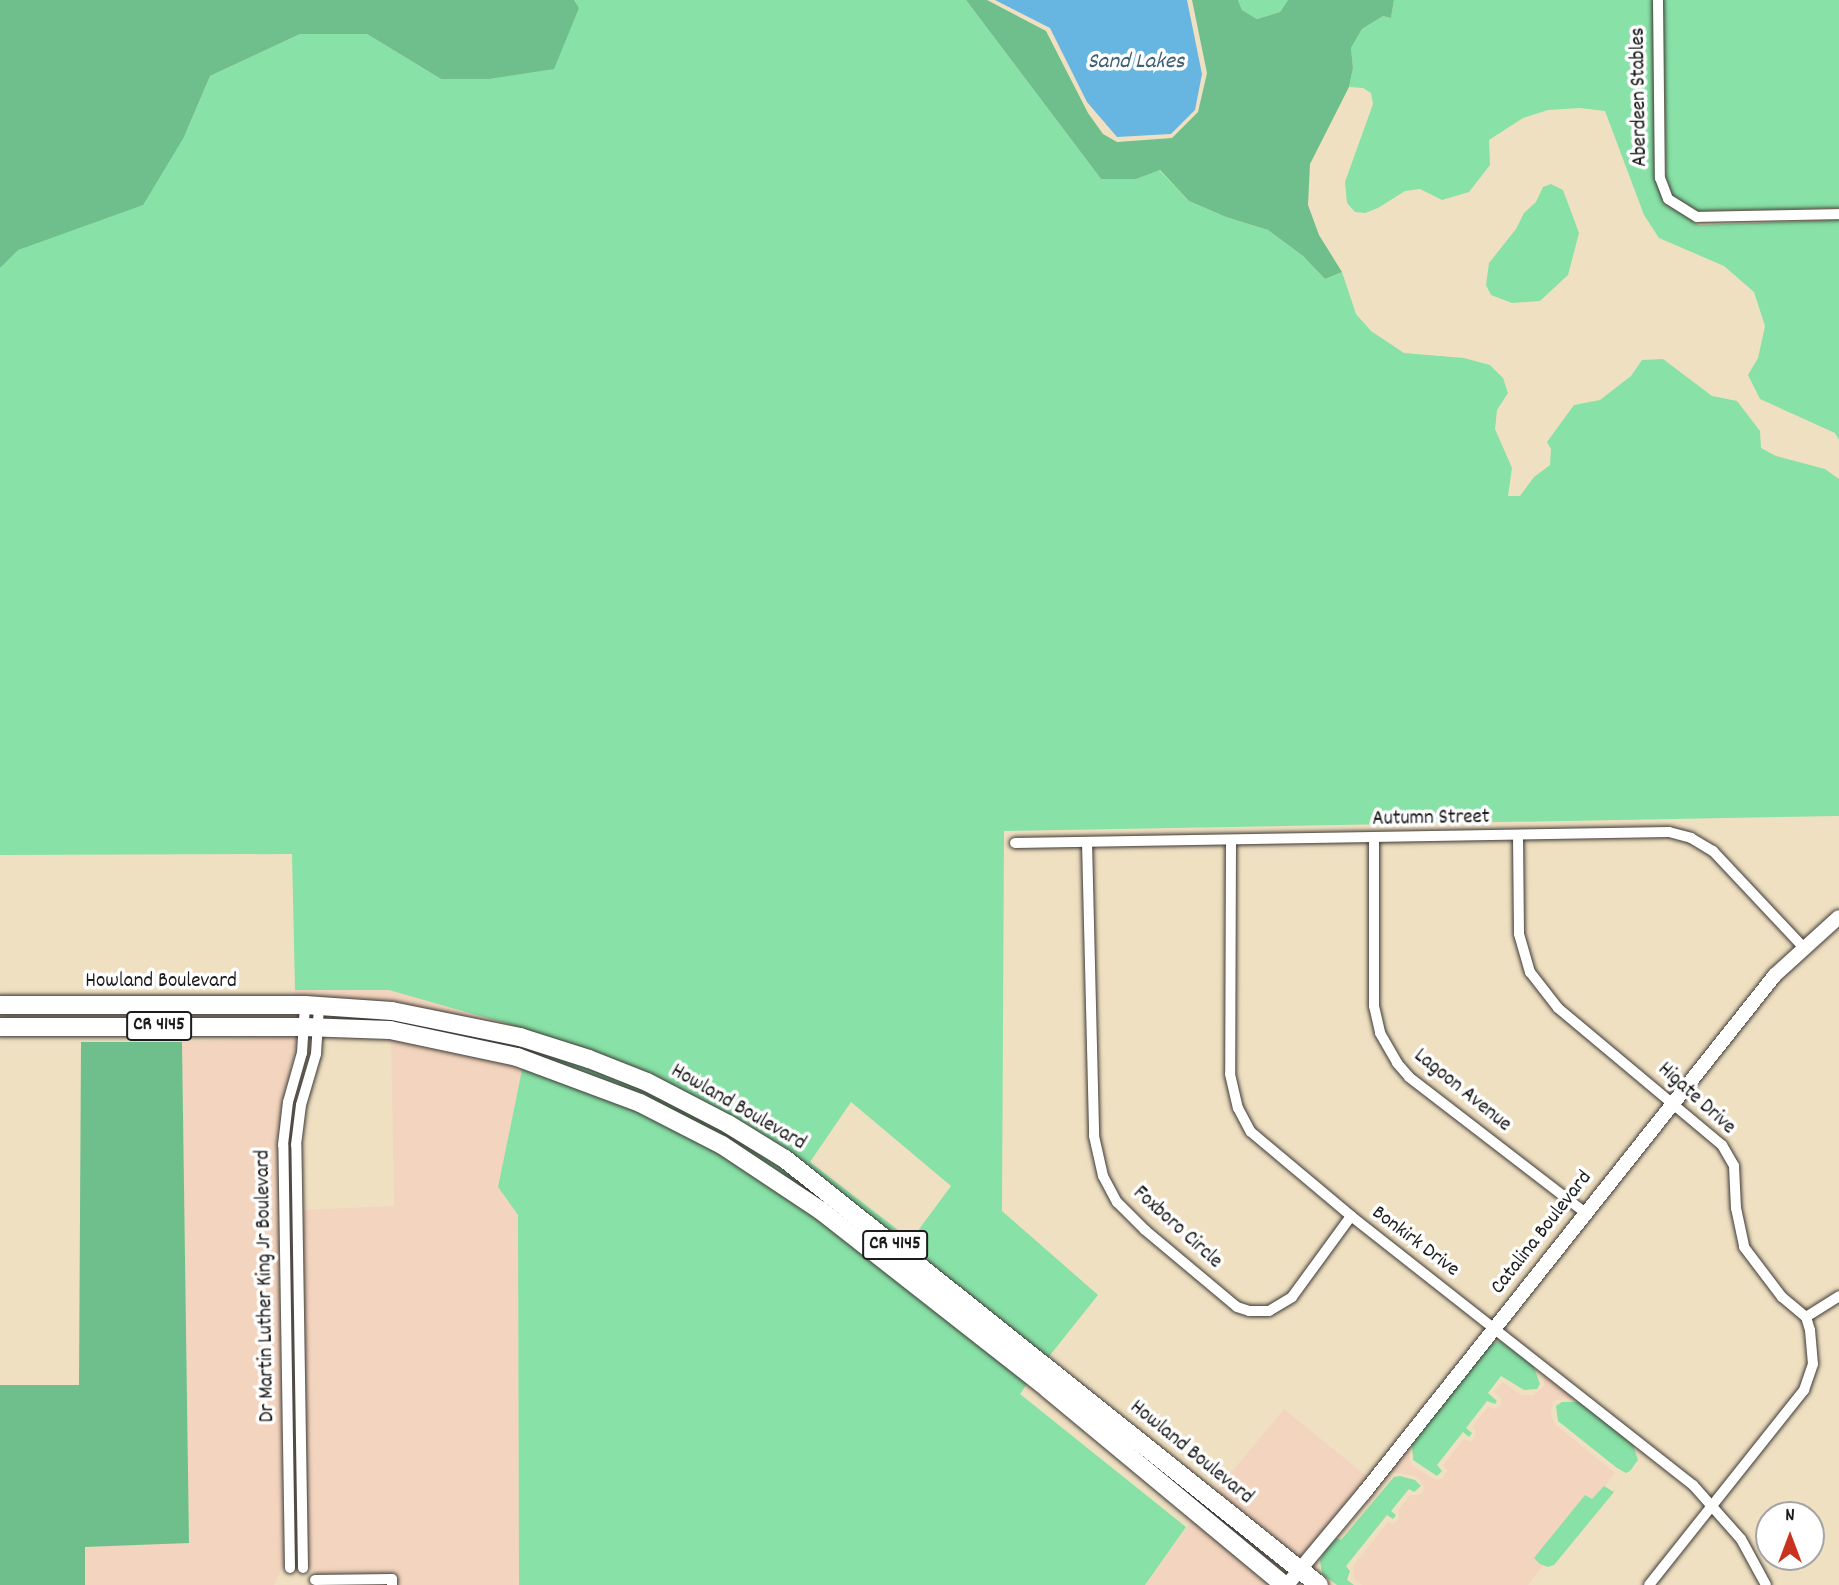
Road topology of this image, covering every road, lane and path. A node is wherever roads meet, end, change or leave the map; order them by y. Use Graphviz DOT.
graph roads {
  1 [pos="1658,0"];
  2 [pos="1839,214"];
  3 [pos="1518,837"];
  4 [pos="1374,839"];
  5 [pos="1231,841"];
  6 [pos="1014,842"];
  7 [pos="1087,842"];
  8 [pos="1839,917"];
  9 [pos="1803,947"];
  10 [pos="0,1005"];
  11 [pos="312,1005"];
  12 [pos="0,1027"];
  13 [pos="311,1027"];
  14 [pos="1674,1102"];
  15 [pos="1584,1212"];
  16 [pos="1351,1216"];
  17 [pos="1839,1296"];
  18 [pos="1806,1317"];
  19 [pos="1494,1327"];
  20 [pos="287,1405"];
  21 [pos="301,1405"];
  22 [pos="1714,1504"];
  23 [pos="290,1568"];
  24 [pos="303,1568"];
  25 [pos="1300,1571"];
  26 [pos="315,1580"];
  27 [pos="392,1585"];
  28 [pos="1286,1585"];
  29 [pos="1319,1585"];
  30 [pos="1649,1585"];
  31 [pos="1766,1585"];
  1 -- 2 [label="street, Aberdeen Stables"];
  3 -- 4 [label="street, Autumn Street"];
  3 -- 9 [label="street, Autumn Street"];
  3 -- 14 [label="street, Higate Drive"];
  4 -- 5 [label="street, Autumn Street"];
  4 -- 15 [label="street, Lagoon Avenue"];
  5 -- 7 [label="street, Autumn Street"];
  5 -- 16 [label="street, Bonkirk Drive"];
  6 -- 7 [label="street, Autumn Street"];
  7 -- 16 [label="street, Foxboro Circle"];
  8 -- 9 [label="street, Catalina Boulevard"];
  9 -- 14 [label="street, Catalina Boulevard"];
  10 -- 11 [label="main road, Howland Boulevard / CR 4145"];
  11 -- 13 [label="street"];
  11 -- 25 [label="main road, Howland Boulevard / CR 4145"];
  12 -- 13 [label="main road, Howland Boulevard / CR 4145"];
  13 -- 20 [label="street, Dr Martin Luther King Jr Boulevard"];
  13 -- 21 [label="street, Dr Martin Luther King Jr Boulevard"];
  13 -- 28 [label="main road, Howland Boulevard / CR 4145"];
  14 -- 15 [label="street, Catalina Boulevard"];
  14 -- 18 [label="street, Higate Drive"];
  15 -- 19 [label="street, Catalina Boulevard"];
  16 -- 19 [label="street, Bonkirk Drive"];
  17 -- 18 [label="street"];
  18 -- 22 [label="street"];
  19 -- 22 [label="street, Bonkirk Drive"];
  19 -- 25 [label="street, Catalina Boulevard"];
  20 -- 21 [label="street"];
  20 -- 23 [label="street, Dr Martin Luther King Jr Boulevard"];
  21 -- 24 [label="street, Dr Martin Luther King Jr Boulevard"];
  22 -- 30 [label="street"];
  22 -- 31 [label="street, Bonkirk Drive"];
  25 -- 28 [label="street, Catalina Boulevard"];
  25 -- 29 [label="main road, Howland Boulevard / CR 4145"];
  26 -- 27 [label="street"];
}
